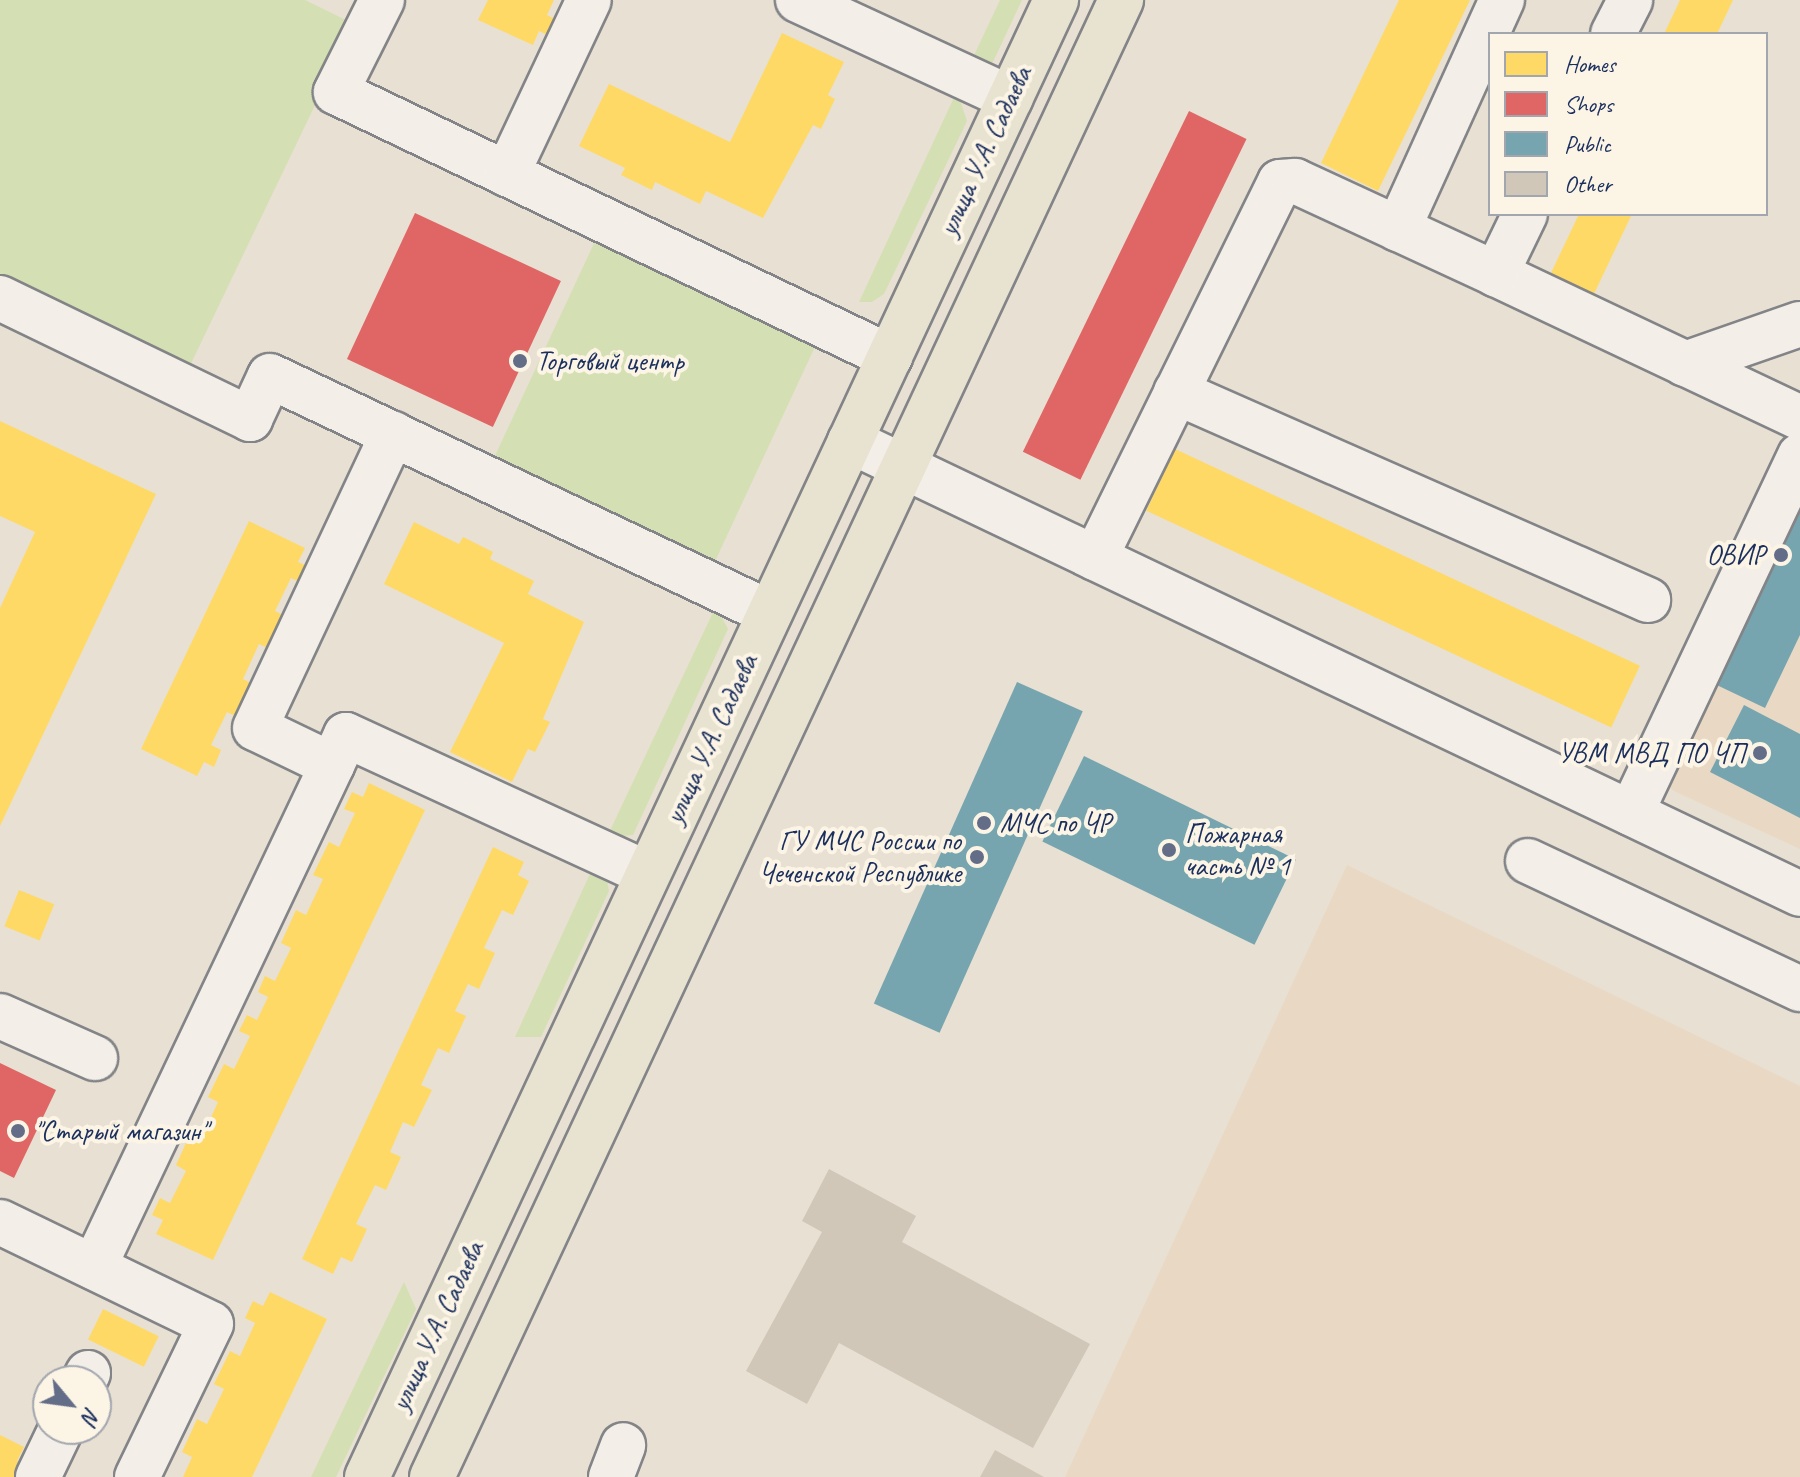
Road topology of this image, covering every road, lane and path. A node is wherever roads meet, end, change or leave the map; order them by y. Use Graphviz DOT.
graph roads {
  1 [pos="382,0"];
  2 [pos="589,0"];
  3 [pos="798,0"];
  4 [pos="1056,0"];
  5 [pos="1121,0"];
  6 [pos="1502,0"];
  7 [pos="1630,0"];
  8 [pos="1614,32"];
  9 [pos="1010,98"];
  10 [pos="507,174"];
  11 [pos="1524,216"];
  12 [pos="1398,229"];
  13 [pos="1496,274"];
  14 [pos="0,298"];
  15 [pos="1800,324"];
  16 [pos="890,357"];
  17 [pos="1685,364"];
  18 [pos="1176,392"];
  19 [pos="1800,418"];
  20 [pos="393,434"];
  21 [pos="850,441"];
  22 [pos="1800,456"];
  23 [pos="904,467"];
  24 [pos="1095,558"];
  25 [pos="1648,600"];
  26 [pos="770,613"];
  27 [pos="332,765"];
  28 [pos="1631,813"];
  29 [pos="1528,861"];
  30 [pos="648,874"];
  31 [pos="1800,894"];
  32 [pos="1800,989"];
  33 [pos="0,1016"];
  34 [pos="95,1058"];
  35 [pos="0,1222"];
  36 [pos="94,1267"];
  37 [pos="53,1445"];
  38 [pos="38,1477"];
  39 [pos="137,1477"];
  40 [pos="367,1477"];
  41 [pos="432,1477"];
  1 -- 10 [label="street"];
  2 -- 10 [label="street"];
  3 -- 9 [label="street"];
  4 -- 9 [label="main road, улица У.А. Садаева"];
  5 -- 23 [label="main road"];
  6 -- 12 [label="street"];
  7 -- 8 [label="street"];
  9 -- 16 [label="main road, улица У.А. Садаева"];
  10 -- 16 [label="street"];
  11 -- 13 [label="street"];
  12 -- 13 [label="street"];
  12 -- 18 [label="street"];
  13 -- 17 [label="street"];
  14 -- 20 [label="street"];
  15 -- 17 [label="street"];
  16 -- 21 [label="main road, улица У.А. Садаева"];
  17 -- 19 [label="street"];
  18 -- 24 [label="street"];
  18 -- 25 [label="street"];
  20 -- 26 [label="street"];
  20 -- 27 [label="street"];
  21 -- 23 [label="street"];
  21 -- 26 [label="main road, улица У.А. Садаева"];
  22 -- 28 [label="street"];
  23 -- 24 [label="street"];
  23 -- 41 [label="main road"];
  24 -- 28 [label="street"];
  26 -- 30 [label="main road, улица У.А. Садаева"];
  27 -- 30 [label="street"];
  27 -- 36 [label="street"];
  28 -- 31 [label="street"];
  29 -- 32 [label="street"];
  30 -- 40 [label="main road, улица У.А. Садаева"];
  33 -- 34 [label="street"];
  35 -- 36 [label="street"];
  36 -- 39 [label="street"];
  37 -- 38 [label="street"];
}
